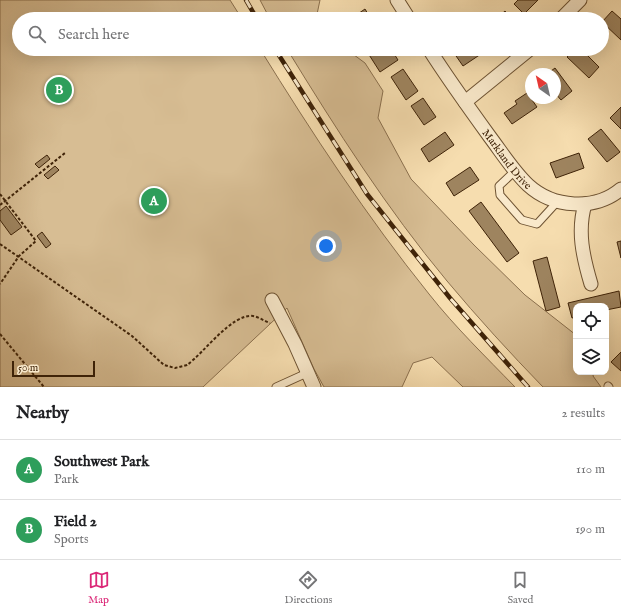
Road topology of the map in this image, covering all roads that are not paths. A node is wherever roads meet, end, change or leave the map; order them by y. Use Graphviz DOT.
graph roads {
  1 [pos="397,0"];
  2 [pos="580,0"];
  3 [pos="405,12"];
  4 [pos="568,12"];
  5 [pos="434,56"];
  6 [pos="521,56"];
  7 [pos="465,102"];
  8 [pos="516,170"];
  9 [pos="620,193"];
  10 [pos="558,201"];
  11 [pos="585,204"];
  12 [pos="590,284"];
  13 [pos="272,300"];
  14 [pos="307,373"];
  15 [pos="276,387"];
  16 [pos="314,387"];
  1 -- 3 [label="street"];
  2 -- 4 [label="street"];
  5 -- 7 [label="street, Markland Drive"];
  6 -- 7 [label="street"];
  7 -- 8 [label="street, Markland Drive"];
  8 -- 10 [label="street, Markland Drive"];
  8 -- 10 [label="lane"];
  9 -- 11 [label="street, Markland Drive"];
  10 -- 11 [label="street, Markland Drive"];
  11 -- 12 [label="street"];
  13 -- 14 [label="street"];
  14 -- 15 [label="lane"];
  14 -- 16 [label="street"];
}
